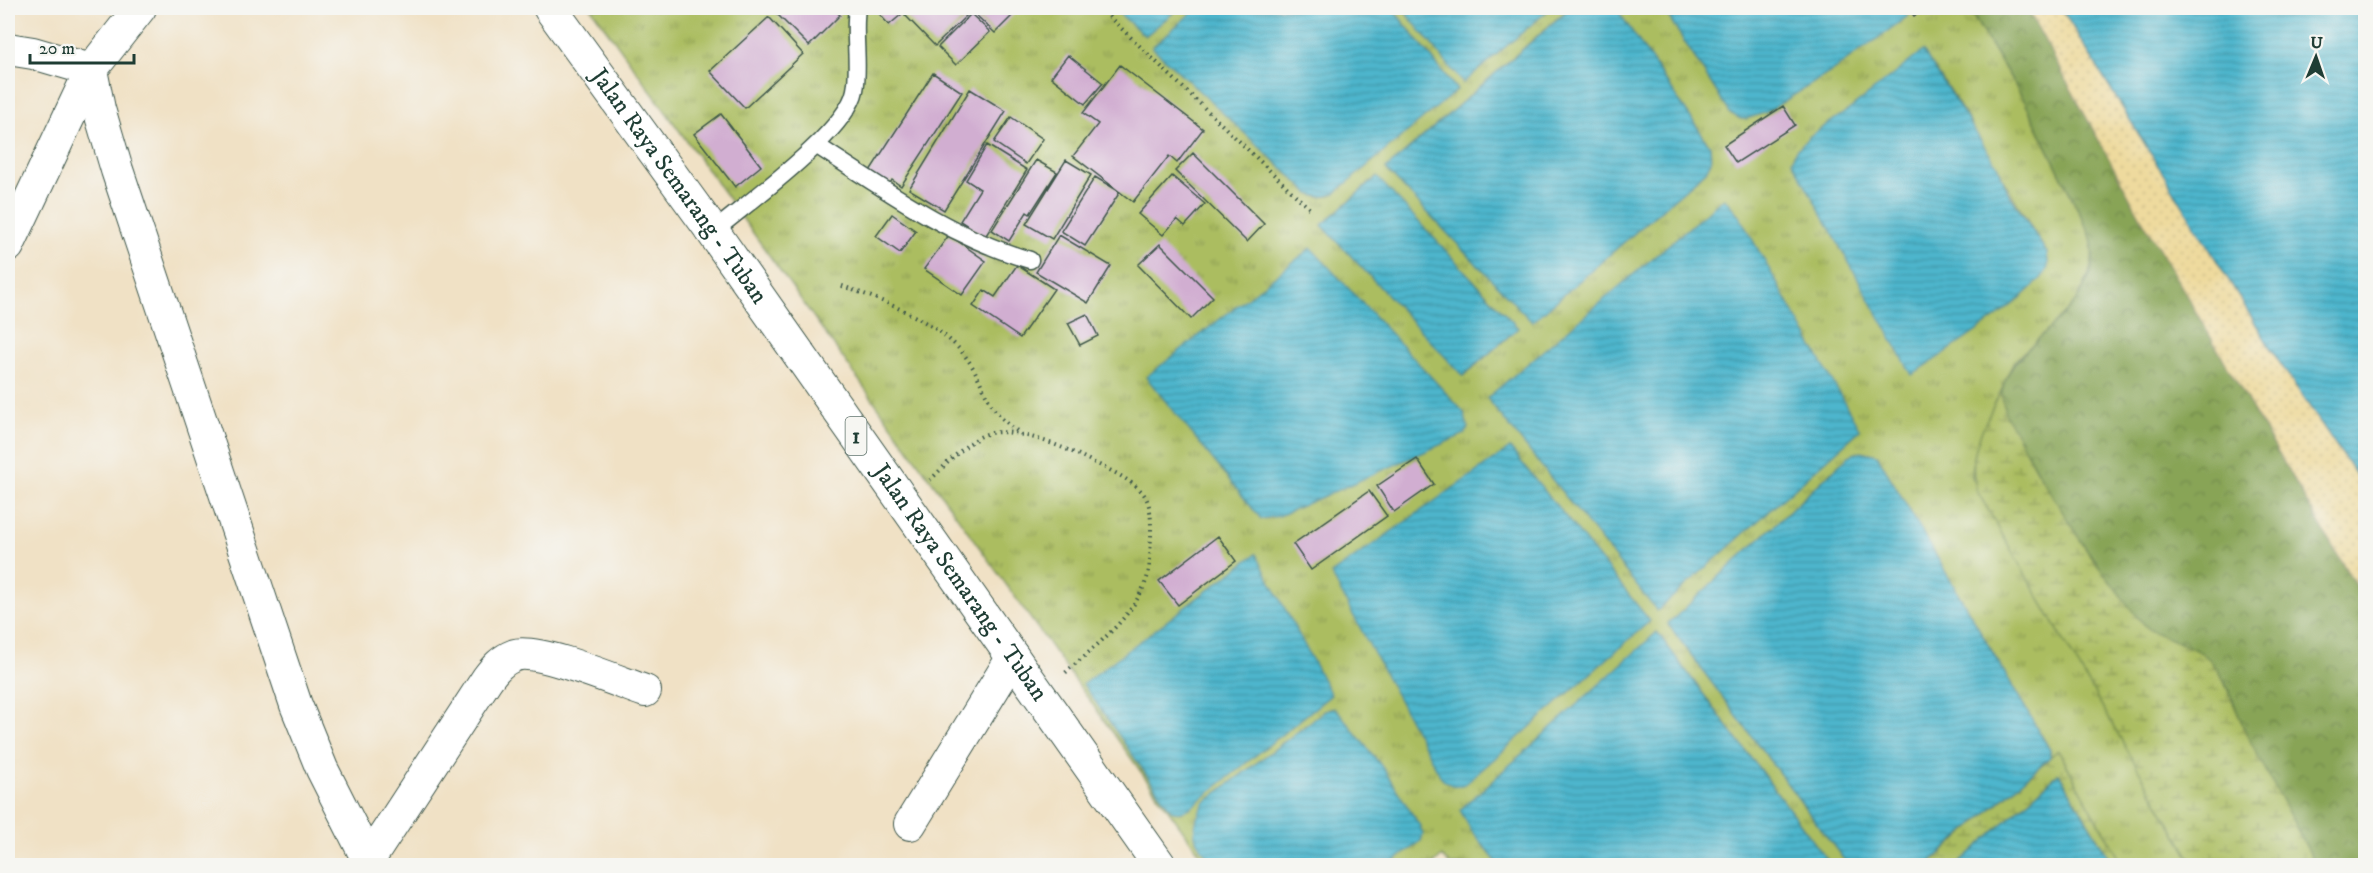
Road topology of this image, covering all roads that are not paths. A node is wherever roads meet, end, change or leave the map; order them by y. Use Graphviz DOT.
graph roads {
  1 [pos="140,8"];
  2 [pos="550,8"];
  3 [pos="857,8"];
  4 [pos="8,49"];
  5 [pos="91,70"];
  6 [pos="816,145"];
  7 [pos="713,231"];
  8 [pos="8,246"];
  9 [pos="1030,260"];
  10 [pos="1013,657"];
  11 [pos="645,691"];
  12 [pos="910,824"];
  13 [pos="369,863"];
  14 [pos="1160,866"];
  1 -- 5 [label="street"];
  2 -- 7 [label="highway, Jalan Raya Semarang - Tuban / 1"];
  3 -- 6 [label="lane"];
  4 -- 5 [label="street"];
  5 -- 8 [label="street"];
  5 -- 13 [label="street"];
  6 -- 7 [label="lane"];
  6 -- 9 [label="lane"];
  7 -- 10 [label="highway, Jalan Raya Semarang - Tuban / 1"];
  10 -- 12 [label="street"];
  10 -- 14 [label="highway, Jalan Raya Semarang - Tuban / 1"];
  11 -- 13 [label="street"];
}
